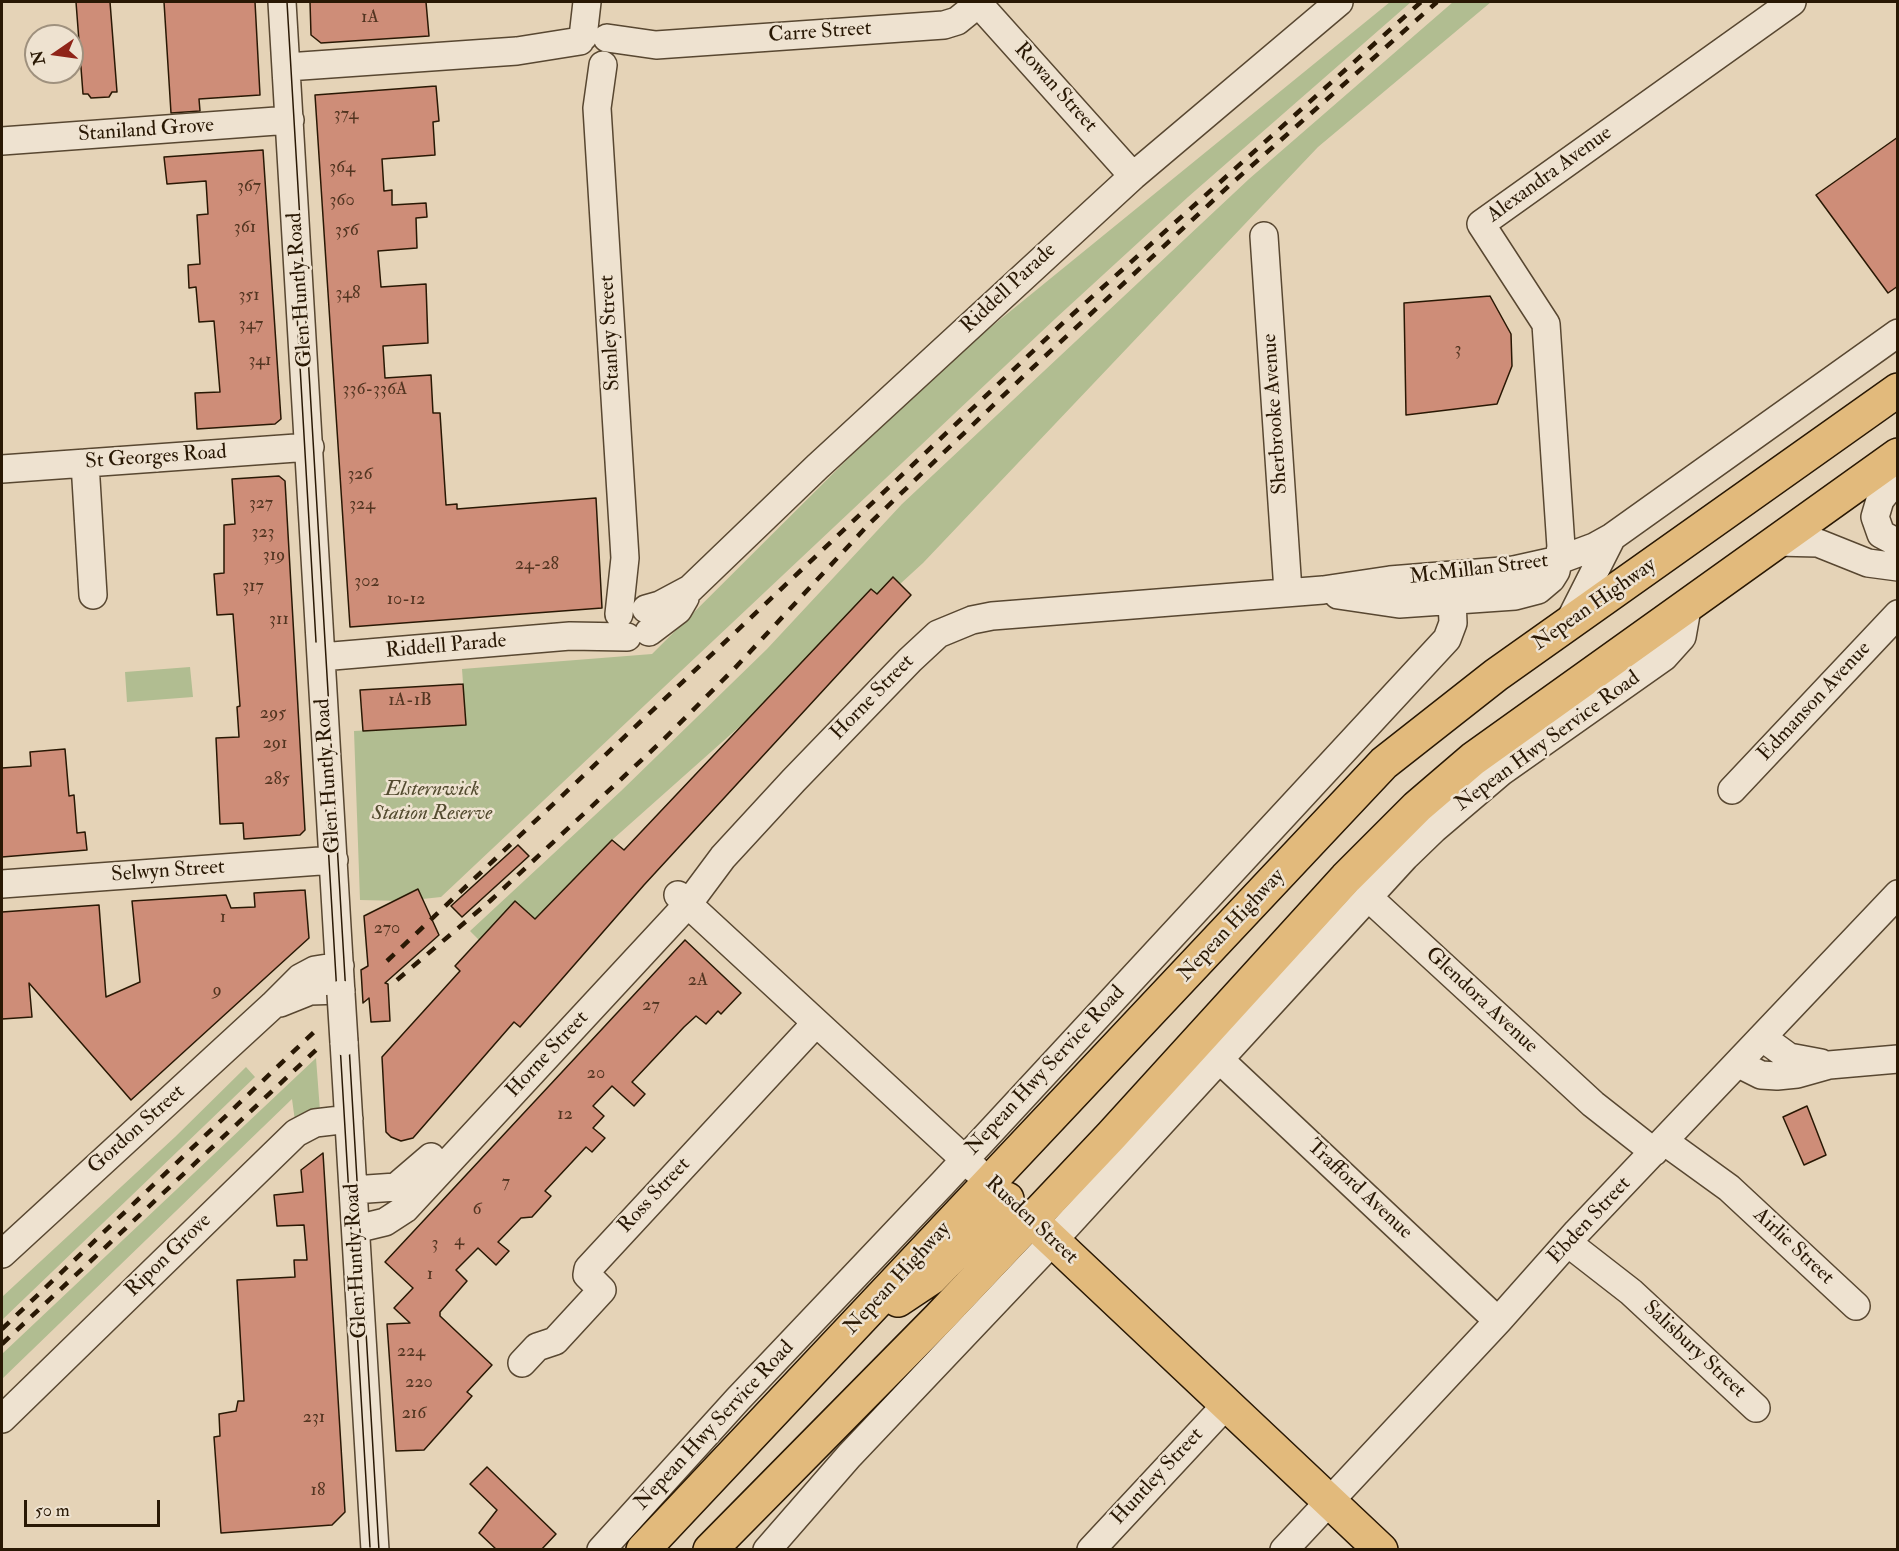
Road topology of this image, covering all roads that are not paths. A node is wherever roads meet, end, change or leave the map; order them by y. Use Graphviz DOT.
graph roads {
  1 [pos="282,2"];
  2 [pos="587,2"];
  3 [pos="594,2"];
  4 [pos="1339,2"];
  5 [pos="1792,2"];
  6 [pos="977,3"];
  7 [pos="594,50"];
  8 [pos="287,67"];
  9 [pos="290,120"];
  10 [pos="2,141"];
  11 [pos="1133,176"];
  12 [pos="1264,236"];
  13 [pos="1898,333"];
  14 [pos="1898,390"];
  15 [pos="310,447"];
  16 [pos="1898,455"];
  17 [pos="85,463"];
  18 [pos="2,469"];
  19 [pos="1898,477"];
  20 [pos="1612,537"];
  21 [pos="1776,542"];
  22 [pos="1898,543"];
  23 [pos="1844,554"];
  24 [pos="1559,560"];
  25 [pos="1898,567"];
  26 [pos="1452,588"];
  27 [pos="1288,591"];
  28 [pos="93,595"];
  29 [pos="1689,603"];
  30 [pos="1898,614"];
  31 [pos="634,619"];
  32 [pos="954,626"];
  33 [pos="1567,626"];
  34 [pos="321,657"];
  35 [pos="1732,790"];
  36 [pos="334,860"];
  37 [pos="2,884"];
  38 [pos="1898,894"];
  39 [pos="1368,897"];
  40 [pos="683,899"];
  41 [pos="341,983"];
  42 [pos="816,1023"];
  43 [pos="1764,1038"];
  44 [pos="1218,1059"];
  45 [pos="1898,1059"];
  46 [pos="1739,1064"];
  47 [pos="1828,1065"];
  48 [pos="350,1119"];
  49 [pos="1660,1146"];
  50 [pos="442,1157"];
  51 [pos="964,1160"];
  52 [pos="998,1190"];
  53 [pos="353,1191"];
  54 [pos="1053,1226"];
  55 [pos="356,1229"];
  56 [pos="1573,1238"];
  57 [pos="2,1254"];
  58 [pos="1857,1306"];
  59 [pos="1498,1321"];
  60 [pos="522,1363"];
  61 [pos="1226,1404"];
  62 [pos="1756,1408"];
  63 [pos="2,1419"];
  64 [pos="1329,1502"];
  65 [pos="375,1550"];
  66 [pos="601,1550"];
  67 [pos="643,1550"];
  68 [pos="710,1550"];
  69 [pos="767,1550"];
  70 [pos="1091,1550"];
  71 [pos="1284,1550"];
  72 [pos="1381,1550"];
  1 -- 8 [label="street, Glen Huntly Road"];
  2 -- 7 [label="street, Stanley Street"];
  3 -- 7 [label="street, Stanley Street"];
  4 -- 11 [label="street, Riddell Parade"];
  5 -- 24 [label="street, Alexandra Avenue"];
  6 -- 7 [label="street, Carre Street"];
  6 -- 11 [label="street, Rowan Street"];
  7 -- 8 [label="street, Carre Street"];
  7 -- 31 [label="street, Stanley Street"];
  8 -- 9 [label="street, Glen Huntly Road"];
  9 -- 10 [label="street, Staniland Grove"];
  9 -- 15 [label="street, Glen Huntly Road"];
  11 -- 31 [label="street, Riddell Parade"];
  12 -- 27 [label="street, Sherbrooke Avenue"];
  13 -- 20 [label="street"];
  14 -- 33 [label="main road, Nepean Highway"];
  15 -- 17 [label="street, St Georges Road"];
  15 -- 34 [label="street, Glen Huntly Road"];
  16 -- 21 [label="main road"];
  17 -- 18 [label="street, St Georges Road"];
  17 -- 28 [label="street"];
  19 -- 22 [label="street"];
  20 -- 24 [label="street"];
  20 -- 33 [label="street"];
  21 -- 23 [label="street"];
  21 -- 29 [label="main road"];
  22 -- 23 [label="street"];
  23 -- 25 [label="street"];
  24 -- 26 [label="street, McMillan Street"];
  26 -- 27 [label="street, McMillan Street"];
  26 -- 51 [label="street, Nepean Hwy Service Road"];
  27 -- 32 [label="street, McMillan Street"];
  29 -- 39 [label="street, Nepean Hwy Service Road"];
  29 -- 54 [label="main road"];
  30 -- 35 [label="street, Edmanson Avenue"];
  31 -- 34 [label="street, Riddell Parade"];
  32 -- 40 [label="street, Horne Street"];
  33 -- 52 [label="main road, Nepean Highway"];
  34 -- 36 [label="street, Glen Huntly Road"];
  36 -- 37 [label="street, Selwyn Street"];
  36 -- 41 [label="street, Glen Huntly Road"];
  38 -- 43 [label="street, Ebden Street"];
  39 -- 44 [label="street, Nepean Hwy Service Road"];
  39 -- 49 [label="street, Glendora Avenue"];
  40 -- 42 [label="street, Rusden Street"];
  40 -- 50 [label="street, Horne Street"];
  41 -- 48 [label="street, Glen Huntly Road, bridge"];
  41 -- 57 [label="street, Gordon Street"];
  42 -- 51 [label="street, Rusden Street"];
  42 -- 60 [label="street, Ross Street"];
  43 -- 46 [label="street, Ebden Street"];
  43 -- 47 [label="street"];
  44 -- 54 [label="street, Nepean Hwy Service Road"];
  44 -- 59 [label="street, Trafford Avenue"];
  45 -- 47 [label="street"];
  46 -- 47 [label="street"];
  46 -- 49 [label="street, Ebden Street"];
  48 -- 53 [label="street, Glen Huntly Road"];
  48 -- 63 [label="street, Ripon Grove"];
  49 -- 56 [label="street, Ebden Street"];
  49 -- 58 [label="street, Airlie Street"];
  50 -- 53 [label="street, Horne Street"];
  50 -- 55 [label="street, Horne Street"];
  51 -- 52 [label="street, Rusden Street"];
  51 -- 66 [label="street, Nepean Hwy Service Road"];
  52 -- 54 [label="main road, Rusden Street"];
  52 -- 67 [label="main road, Nepean Highway"];
  53 -- 55 [label="street, Glen Huntly Road"];
  54 -- 61 [label="main road, Rusden Street"];
  54 -- 68 [label="main road"];
  54 -- 69 [label="street, Nepean Hwy Service Road"];
  55 -- 65 [label="street, Glen Huntly Road"];
  56 -- 59 [label="street, Ebden Street"];
  56 -- 62 [label="street, Salisbury Street"];
  59 -- 64 [label="street, Ebden Street"];
  61 -- 64 [label="main road, Rusden Street"];
  61 -- 70 [label="street, Huntley Street"];
  64 -- 71 [label="street, Ebden Street"];
  64 -- 72 [label="main road, Rusden Street"];
}
